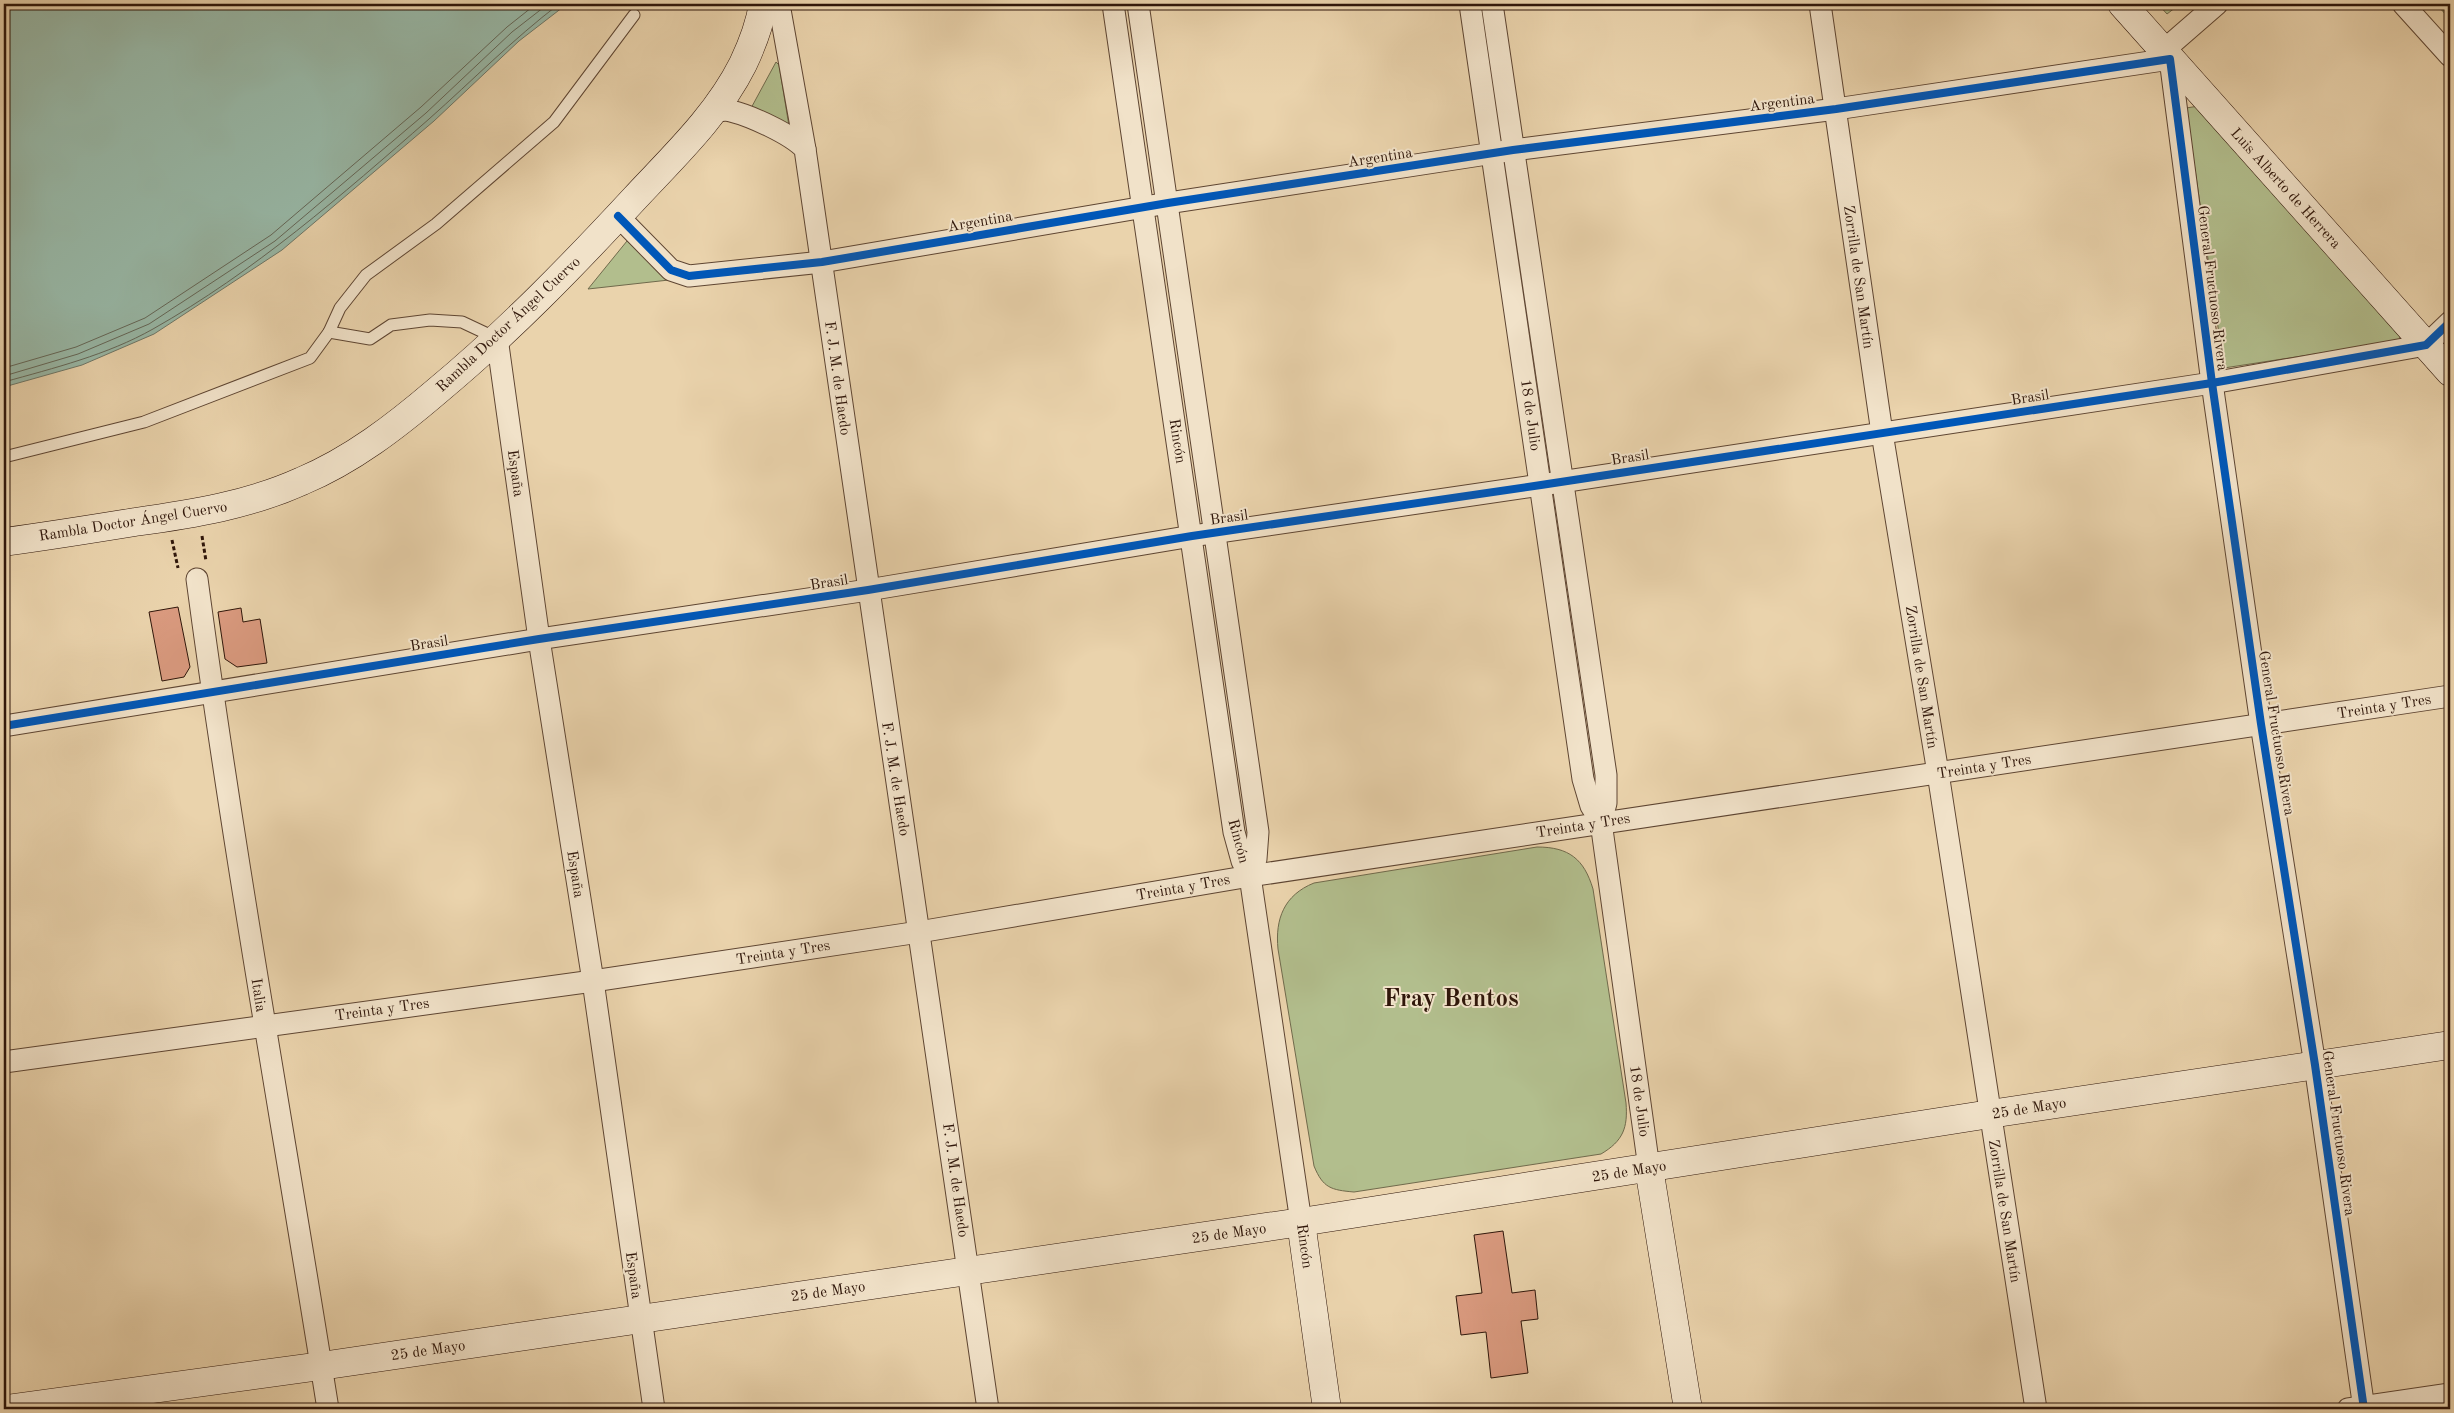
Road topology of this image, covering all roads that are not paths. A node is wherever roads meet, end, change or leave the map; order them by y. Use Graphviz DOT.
graph roads {
  1 [pos="763,4"];
  2 [pos="779,4"];
  3 [pos="1113,4"];
  4 [pos="1138,4"];
  5 [pos="1470,4"];
  6 [pos="1492,4"];
  7 [pos="1820,4"];
  8 [pos="2122,4"];
  9 [pos="2217,4"];
  10 [pos="2403,4"];
  11 [pos="634,15"];
  12 [pos="2167,55"];
  13 [pos="2450,56"];
  14 [pos="1836,109"];
  15 [pos="712,112"];
  16 [pos="805,149"];
  17 [pos="1513,150"];
  18 [pos="1492,153"];
  19 [pos="1168,204"];
  20 [pos="1143,208"];
  21 [pos="618,216"];
  22 [pos="822,262"];
  23 [pos="2450,322"];
  24 [pos="329,332"];
  25 [pos="497,338"];
  26 [pos="2426,345"];
  27 [pos="2450,372"];
  28 [pos="2212,383"];
  29 [pos="1882,433"];
  30 [pos="4,457"];
  31 [pos="1563,481"];
  32 [pos="1541,485"];
  33 [pos="1216,532"];
  34 [pos="1192,536"];
  35 [pos="4,542"];
  36 [pos="188,576"];
  37 [pos="868,590"];
  38 [pos="539,639"];
  39 [pos="212,693"];
  40 [pos="2450,696"];
  41 [pos="2261,724"];
  42 [pos="4,726"];
  43 [pos="1938,773"];
  44 [pos="1601,822"];
  45 [pos="1250,876"];
  46 [pos="919,932"];
  47 [pos="593,981"];
  48 [pos="264,1026"];
  49 [pos="2450,1045"];
  50 [pos="4,1062"];
  51 [pos="2316,1065"];
  52 [pos="1990,1114"];
  53 [pos="1649,1168"];
  54 [pos="1302,1222"];
  55 [pos="969,1270"];
  56 [pos="640,1319"];
  57 [pos="321,1366"];
  58 [pos="2450,1394"];
  59 [pos="2359,1408"];
  60 [pos="6,1409"];
  61 [pos="328,1409"];
  62 [pos="654,1409"];
  63 [pos="988,1409"];
  64 [pos="1327,1409"];
  65 [pos="1688,1409"];
  66 [pos="2036,1409"];
  1 -- 15 [label="street, Rambla Doctor Ángel Cuervo"];
  2 -- 16 [label="street, F. J. M. de Haedo"];
  3 -- 20 [label="street, Rincón"];
  4 -- 19 [label="street, Rincón"];
  5 -- 18 [label="street, 18 de Julio"];
  6 -- 17 [label="street, 18 de Julio"];
  7 -- 14 [label="street, Zorrilla de San Martín"];
  8 -- 12 [label="street, Luis Alberto de Herrera"];
  9 -- 12 [label="street"];
  10 -- 13 [label="street"];
  11 -- 24 [label="lane"];
  12 -- 14 [label="street, Argentina"];
  12 -- 26 [label="street, Luis Alberto de Herrera"];
  12 -- 28 [label="street, General Fructuoso Rivera"];
  14 -- 17 [label="street, Argentina"];
  14 -- 29 [label="street, Zorrilla de San Martín"];
  15 -- 16 [label="street"];
  15 -- 21 [label="street, Rambla Doctor Ángel Cuervo"];
  16 -- 22 [label="street, F. J. M. de Haedo"];
  17 -- 18 [label="street, Argentina"];
  17 -- 31 [label="street, 18 de Julio"];
  18 -- 19 [label="street, Argentina"];
  18 -- 32 [label="street, 18 de Julio"];
  19 -- 20 [label="street, Argentina"];
  19 -- 33 [label="street, Rincón"];
  20 -- 22 [label="street, Argentina"];
  20 -- 34 [label="street, Rincón"];
  21 -- 22 [label="street, Argentina"];
  21 -- 25 [label="street, Rambla Doctor Ángel Cuervo"];
  22 -- 37 [label="street, F. J. M. de Haedo"];
  23 -- 26 [label="street"];
  24 -- 25 [label="lane"];
  24 -- 30 [label="lane"];
  25 -- 35 [label="street, Rambla Doctor Ángel Cuervo"];
  25 -- 38 [label="street, España"];
  26 -- 27 [label="street, Luis Alberto de Herrera"];
  26 -- 28 [label="street, Brasil"];
  28 -- 29 [label="street, Brasil"];
  28 -- 41 [label="street, General Fructuoso Rivera"];
  29 -- 31 [label="street, Brasil"];
  29 -- 43 [label="street, Zorrilla de San Martín"];
  31 -- 32 [label="street, Brasil"];
  31 -- 44 [label="street, 18 de Julio"];
  32 -- 33 [label="street, Brasil"];
  32 -- 44 [label="street, 18 de Julio"];
  33 -- 34 [label="street, Brasil"];
  33 -- 45 [label="street, Rincón"];
  34 -- 37 [label="street, Brasil"];
  34 -- 45 [label="street, Rincón"];
  36 -- 39 [label="street, Italia"];
  37 -- 38 [label="street, Brasil"];
  37 -- 46 [label="street, F. J. M. de Haedo"];
  38 -- 39 [label="street, Brasil"];
  38 -- 47 [label="street, España"];
  39 -- 42 [label="street, Brasil"];
  39 -- 48 [label="street, Italia"];
  40 -- 41 [label="street, Treinta y Tres"];
  41 -- 43 [label="street, Treinta y Tres"];
  41 -- 51 [label="street, General Fructuoso Rivera"];
  43 -- 44 [label="street, Treinta y Tres"];
  43 -- 52 [label="street, Zorrilla de San Martín"];
  44 -- 45 [label="street, Treinta y Tres"];
  44 -- 53 [label="street, 18 de Julio"];
  45 -- 46 [label="street, Treinta y Tres"];
  45 -- 54 [label="street, Rincón"];
  46 -- 47 [label="street, Treinta y Tres"];
  46 -- 55 [label="street, F. J. M. de Haedo"];
  47 -- 48 [label="street, Treinta y Tres"];
  47 -- 56 [label="street, España"];
  48 -- 50 [label="street, Treinta y Tres"];
  48 -- 57 [label="street, Italia"];
  49 -- 51 [label="street, 25 de Mayo"];
  51 -- 52 [label="street, 25 de Mayo"];
  51 -- 59 [label="street, General Fructuoso Rivera"];
  52 -- 53 [label="street, 25 de Mayo"];
  52 -- 66 [label="street, Zorrilla de San Martín"];
  53 -- 54 [label="street, 25 de Mayo"];
  53 -- 65 [label="street, 18 de Julio"];
  54 -- 55 [label="street, 25 de Mayo"];
  54 -- 64 [label="street, Rincón"];
  55 -- 56 [label="street, 25 de Mayo"];
  55 -- 63 [label="street, F. J. M. de Haedo"];
  56 -- 57 [label="street, 25 de Mayo"];
  56 -- 62 [label="street, España"];
  57 -- 60 [label="street, 25 de Mayo"];
  57 -- 61 [label="street, Italia"];
  58 -- 59 [label="street"];
}
